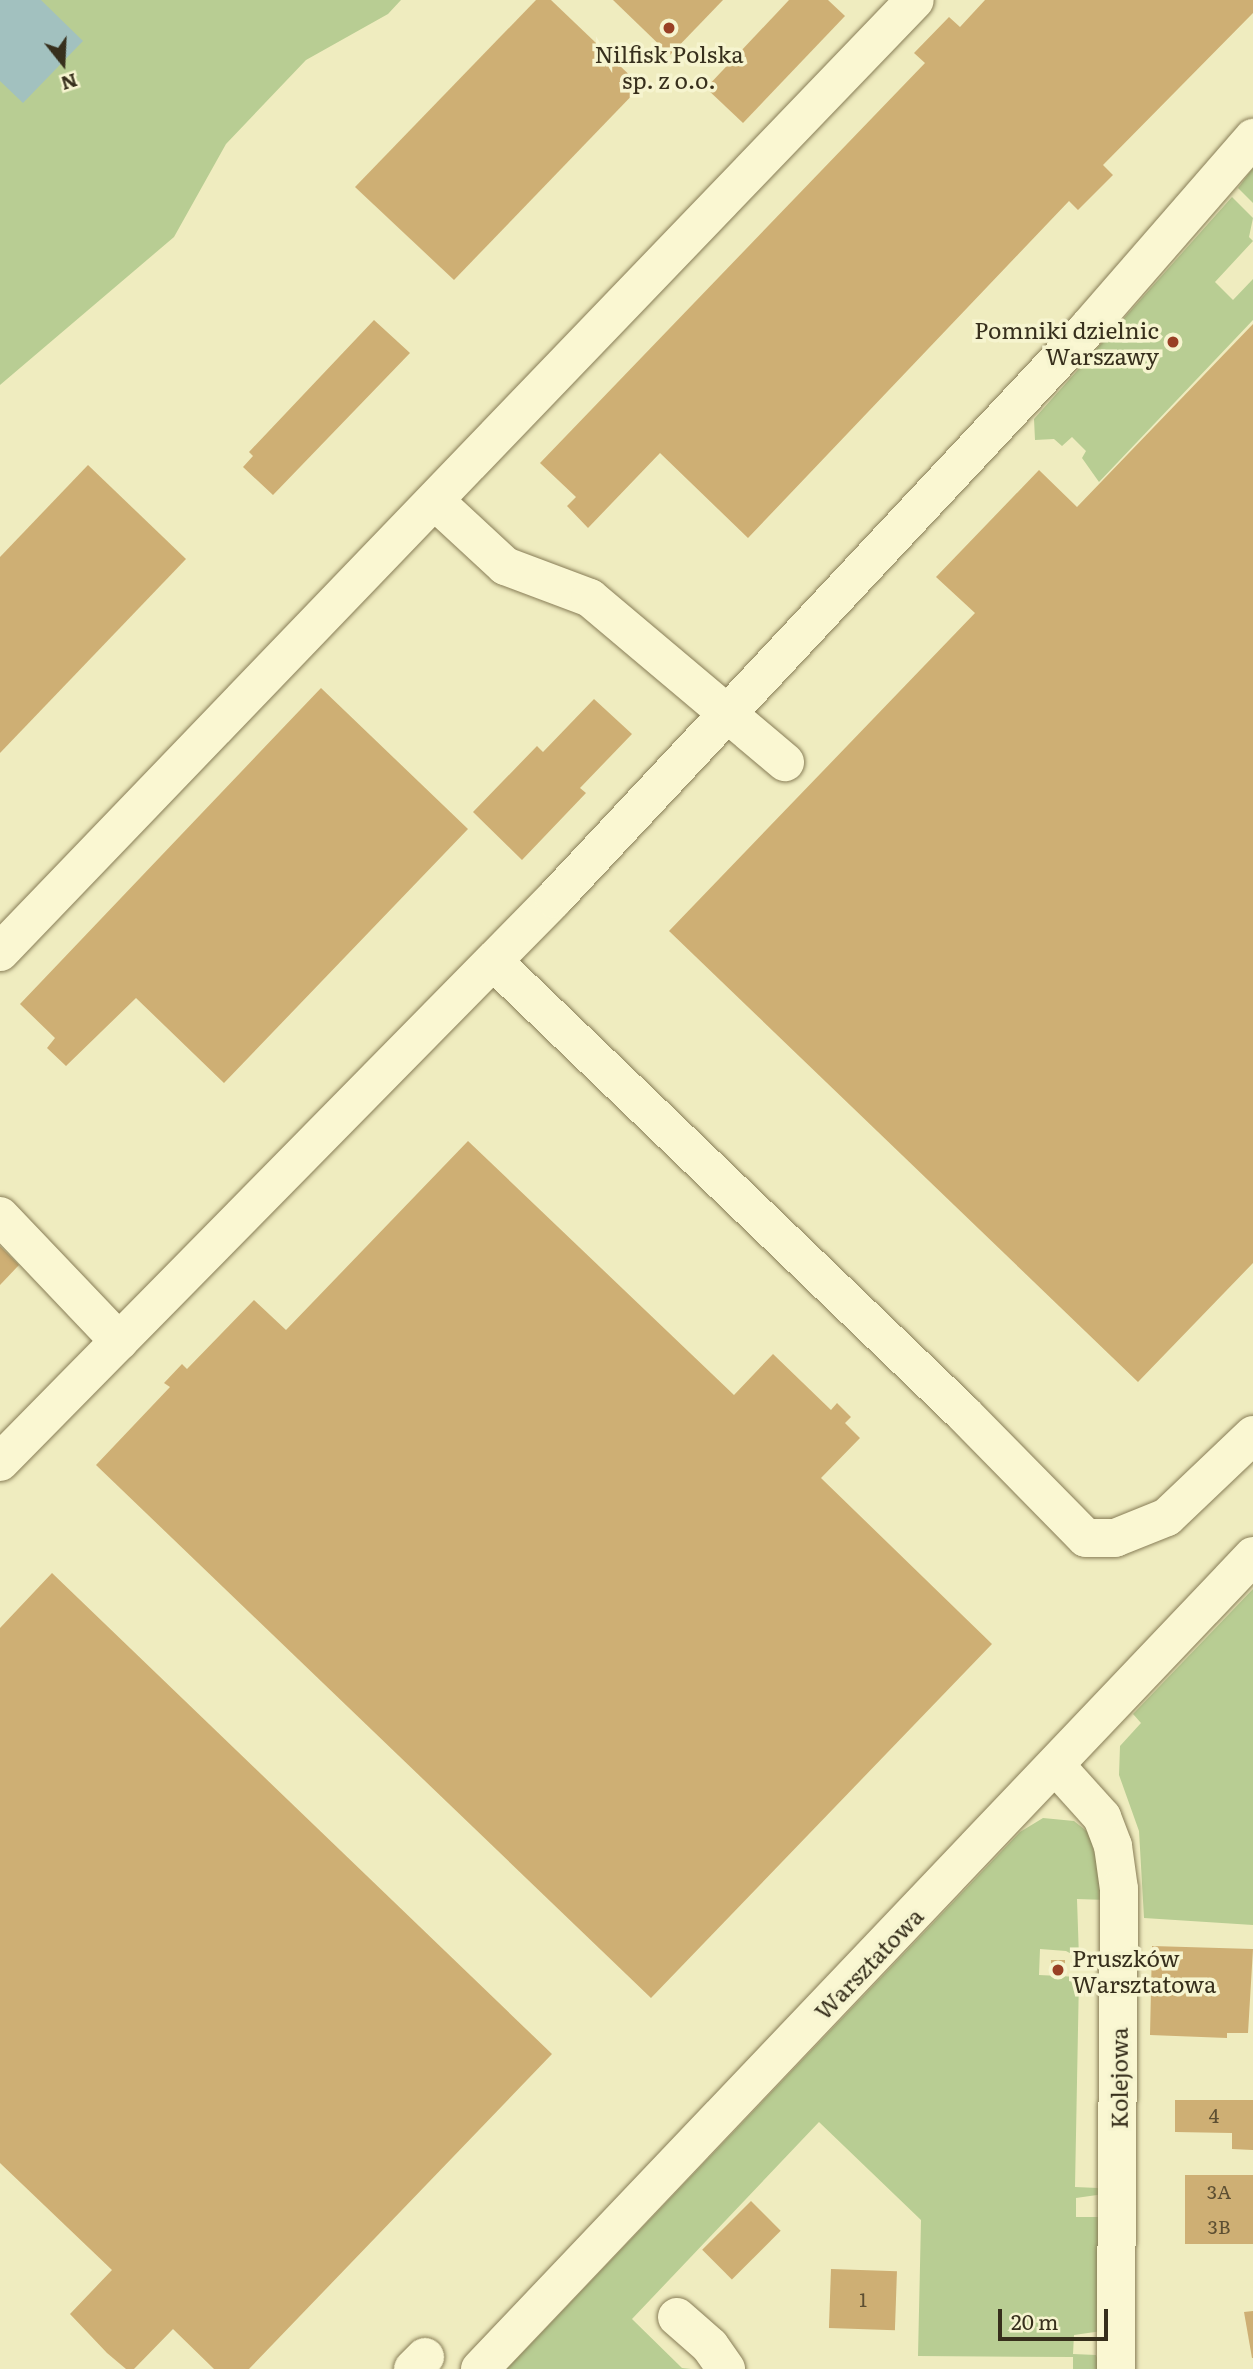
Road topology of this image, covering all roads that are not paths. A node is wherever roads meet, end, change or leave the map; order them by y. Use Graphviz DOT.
graph roads {
  1 [pos="915,0"];
  2 [pos="1253,138"];
  3 [pos="436,502"];
  4 [pos="728,713"];
  5 [pos="785,762"];
  6 [pos="0,952"];
  7 [pos="493,961"];
  8 [pos="0,1216"];
  9 [pos="119,1341"];
  10 [pos="1253,1435"];
  11 [pos="0,1462"];
  12 [pos="1253,1556"];
  13 [pos="1056,1766"];
  14 [pos="677,2317"];
  15 [pos="481,2369"];
  16 [pos="726,2369"];
  17 [pos="1116,2369"];
  1 -- 3 [label="street"];
  2 -- 4 [label="street"];
  3 -- 4 [label="street"];
  3 -- 6 [label="street"];
  4 -- 5 [label="street"];
  4 -- 7 [label="street"];
  7 -- 9 [label="street"];
  7 -- 10 [label="street"];
  8 -- 9 [label="street"];
  9 -- 11 [label="street"];
  12 -- 13 [label="street, Warsztatowa"];
  13 -- 15 [label="street, Warsztatowa"];
  13 -- 17 [label="street, Kolejowa"];
  14 -- 16 [label="street"];
}
